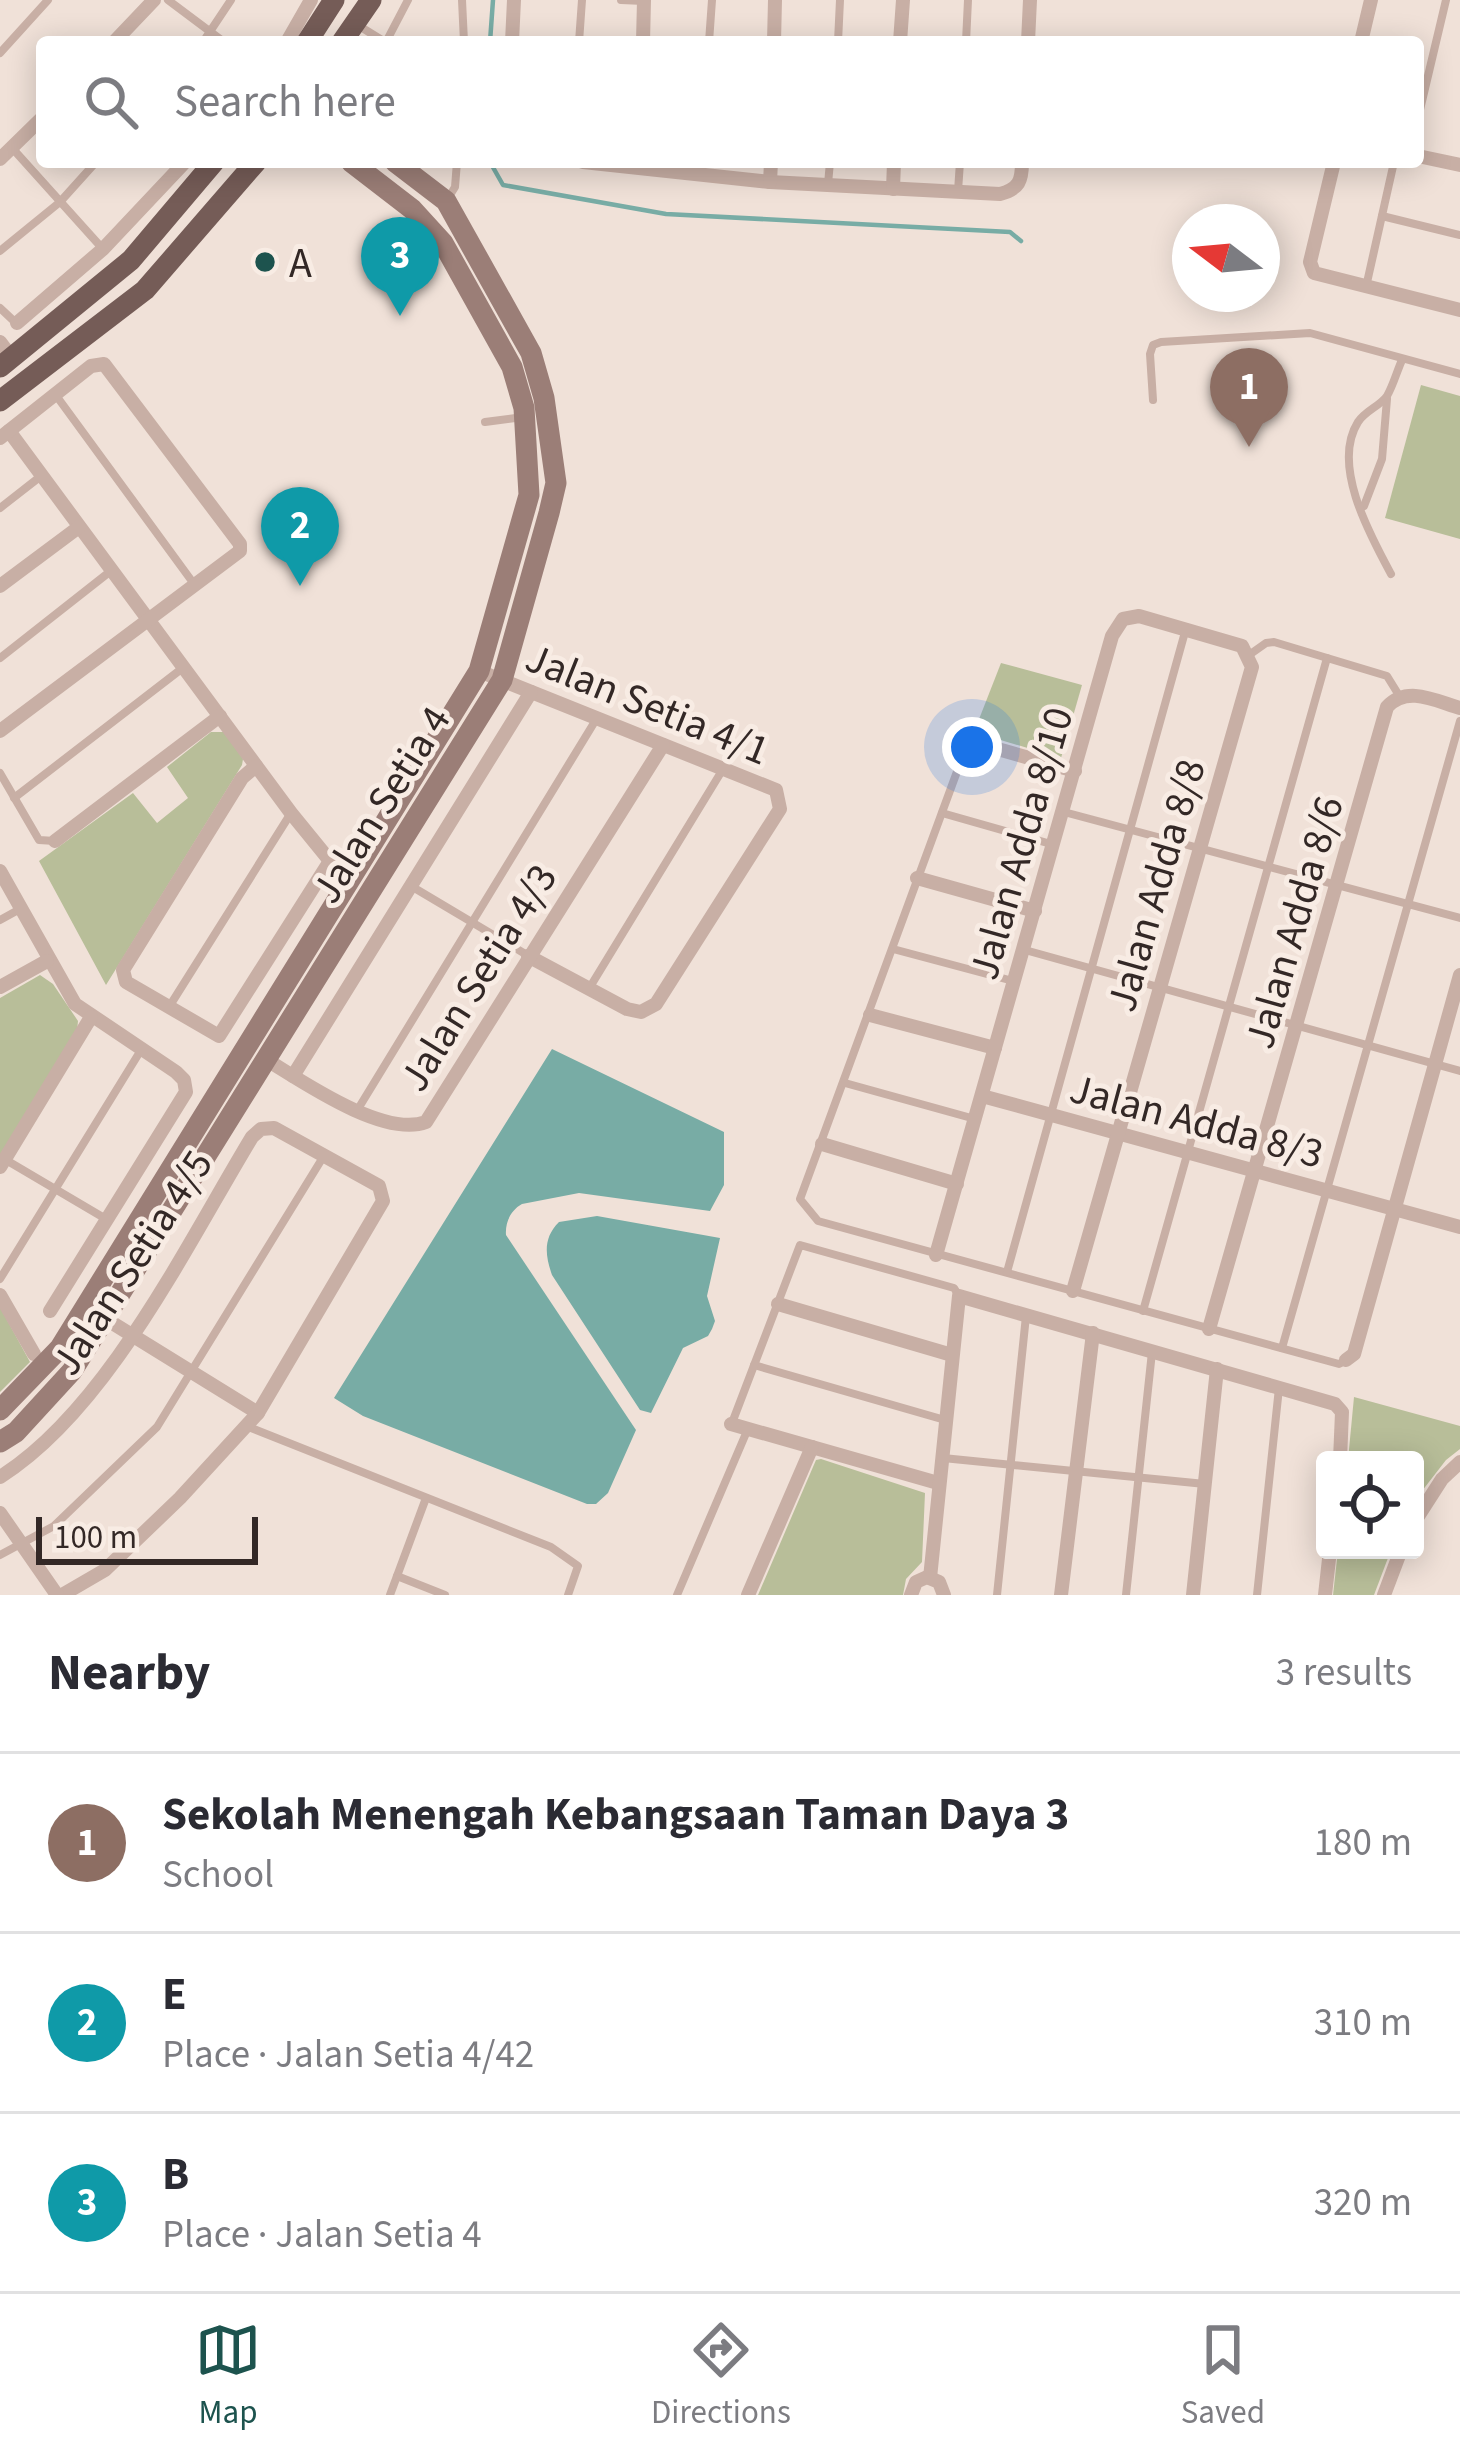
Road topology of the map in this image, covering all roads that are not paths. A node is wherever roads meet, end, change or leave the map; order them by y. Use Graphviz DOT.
graph roads {
  1 [pos="48,0"];
  2 [pos="154,0"];
  3 [pos="168,0"];
  4 [pos="231,0"];
  5 [pos="311,0"];
  6 [pos="337,0"];
  7 [pos="371,0"];
  8 [pos="409,0"];
  9 [pos="462,0"];
  10 [pos="514,0"];
  11 [pos="582,0"];
  12 [pos="621,0"];
  13 [pos="644,0"];
  14 [pos="712,0"];
  15 [pos="776,0"];
  16 [pos="840,0"];
  17 [pos="903,0"];
  18 [pos="968,0"];
  19 [pos="1030,0"];
  20 [pos="1371,0"];
  21 [pos="1446,0"];
  22 [pos="212,32"];
  23 [pos="349,33"];
  24 [pos="120,36"];
  25 [pos="208,36"];
  26 [pos="217,36"];
  27 [pos="290,36"];
  28 [pos="311,36"];
  29 [pos="325,36"];
  30 [pos="389,36"];
  31 [pos="464,36"];
  32 [pos="512,36"];
  33 [pos="580,36"];
  34 [pos="643,36"];
  35 [pos="709,36"];
  36 [pos="774,36"];
  37 [pos="838,36"];
  38 [pos="900,36"];
  39 [pos="966,36"];
  40 [pos="1028,36"];
  41 [pos="1362,36"];
  42 [pos="0,53"];
  43 [pos="1424,93"];
  44 [pos="36,124"];
  45 [pos="6,154"];
  46 [pos="1424,157"];
  47 [pos="1460,165"];
  48 [pos="90,168"];
  49 [pos="179,168"];
  50 [pos="209,168"];
  51 [pos="220,168"];
  52 [pos="251,168"];
  53 [pos="359,168"];
  54 [pos="403,168"];
  55 [pos="457,168"];
  56 [pos="771,168"];
  57 [pos="829,168"];
  58 [pos="894,168"];
  59 [pos="960,168"];
  60 [pos="1022,168"];
  61 [pos="1333,168"];
  62 [pos="1393,168"];
  63 [pos="702,169"];
  64 [pos="770,182"];
  65 [pos="828,185"];
  66 [pos="893,189"];
  67 [pos="958,192"];
  68 [pos="185,196"];
  69 [pos="60,202"];
  70 [pos="446,202"];
  71 [pos="1382,216"];
  72 [pos="1460,235"];
  73 [pos="103,249"];
  74 [pos="0,251"];
  75 [pos="1366,287"];
  76 [pos="0,308"];
  77 [pos="1460,310"];
  78 [pos="17,323"];
  79 [pos="75,345"];
  80 [pos="4,356"];
  81 [pos="1402,360"];
  82 [pos="1460,374"];
  83 [pos="56,394"];
  84 [pos="1387,396"];
  85 [pos="0,399"];
  86 [pos="1153,400"];
  87 [pos="525,417"];
  88 [pos="485,422"];
  89 [pos="5,434"];
  90 [pos="42,476"];
  91 [pos="1364,507"];
  92 [pos="0,508"];
  93 [pos="79,527"];
  94 [pos="113,570"];
  95 [pos="1390,574"];
  96 [pos="195,585"];
  97 [pos="0,586"];
  98 [pos="149,617"];
  99 [pos="1186,628"];
  100 [pos="1250,655"];
  101 [pos="0,658"];
  102 [pos="1328,658"];
  103 [pos="185,666"];
  104 [pos="479,671"];
  105 [pos="502,680"];
  106 [pos="531,692"];
  107 [pos="1400,697"];
  108 [pos="1460,709"];
  109 [pos="220,716"];
  110 [pos="596,718"];
  111 [pos="1460,721"];
  112 [pos="0,731"];
  113 [pos="663,745"];
  114 [pos="970,748"];
  115 [pos="256,766"];
  116 [pos="723,769"];
  117 [pos="1075,771"];
  118 [pos="0,773"];
  119 [pos="14,798"];
  120 [pos="1063,812"];
  121 [pos="291,813"];
  122 [pos="942,813"];
  123 [pos="1130,830"];
  124 [pos="55,841"];
  125 [pos="1053,844"];
  126 [pos="1200,848"];
  127 [pos="330,861"];
  128 [pos="1269,867"];
  129 [pos="0,871"];
  130 [pos="917,878"];
  131 [pos="348,884"];
  132 [pos="410,885"];
  133 [pos="1339,885"];
  134 [pos="1408,904"];
  135 [pos="21,908"];
  136 [pos="1035,911"];
  137 [pos="1460,918"];
  138 [pos="0,920"];
  139 [pos="470,920"];
  140 [pos="893,949"];
  141 [pos="1023,950"];
  142 [pos="528,956"];
  143 [pos="47,961"];
  144 [pos="1091,969"];
  145 [pos="1460,975"];
  146 [pos="1014,981"];
  147 [pos="0,987"];
  148 [pos="589,988"];
  149 [pos="1160,988"];
  150 [pos="1229,1007"];
  151 [pos="169,1008"];
  152 [pos="870,1015"];
  153 [pos="92,1017"];
  154 [pos="1298,1025"];
  155 [pos="1368,1045"];
  156 [pos="995,1048"];
  157 [pos="142,1049"];
  158 [pos="267,1060"];
  159 [pos="1434,1064"];
  160 [pos="1460,1071"];
  161 [pos="293,1076"];
  162 [pos="844,1083"];
  163 [pos="982,1096"];
  164 [pos="358,1110"];
  165 [pos="1051,1115"];
  166 [pos="975,1119"];
  167 [pos="1118,1133"];
  168 [pos="822,1144"];
  169 [pos="1188,1152"];
  170 [pos="325,1154"];
  171 [pos="3,1163"];
  172 [pos="1255,1171"];
  173 [pos="957,1184"];
  174 [pos="56,1189"];
  175 [pos="1327,1190"];
  176 [pos="1394,1208"];
  177 [pos="106,1219"];
  178 [pos="1460,1227"];
  179 [pos="936,1255"];
  180 [pos="1007,1272"];
  181 [pos="0,1279"];
  182 [pos="1073,1291"];
  183 [pos="0,1295"];
  184 [pos="959,1296"];
  185 [pos="778,1304"];
  186 [pos="50,1310"];
  187 [pos="1143,1311"];
  188 [pos="96,1313"];
  189 [pos="1026,1315"];
  190 [pos="1209,1328"];
  191 [pos="1093,1333"];
  192 [pos="132,1335"];
  193 [pos="1282,1348"];
  194 [pos="1152,1351"];
  195 [pos="34,1354"];
  196 [pos="952,1355"];
  197 [pos="1346,1360"];
  198 [pos="754,1365"];
  199 [pos="1216,1369"];
  200 [pos="192,1372"];
  201 [pos="1279,1388"];
  202 [pos="0,1410"];
  203 [pos="259,1413"];
  204 [pos="945,1420"];
  205 [pos="731,1424"];
  206 [pos="246,1426"];
  207 [pos="748,1429"];
  208 [pos="0,1442"];
  209 [pos="812,1447"];
  210 [pos="1340,1451"];
  211 [pos="941,1458"];
  212 [pos="1459,1463"];
  213 [pos="1011,1465"];
  214 [pos="1076,1471"];
  215 [pos="0,1477"];
  216 [pos="1139,1477"];
  217 [pos="938,1483"];
  218 [pos="1205,1484"];
  219 [pos="426,1498"];
  220 [pos="1424,1507"];
  221 [pos="0,1513"];
  222 [pos="22,1543"];
  223 [pos="0,1555"];
  224 [pos="1329,1559"];
  225 [pos="1398,1559"];
  226 [pos="397,1576"];
  227 [pos="930,1578"];
  228 [pos="944,1594"];
  229 [pos="60,1595"];
  230 [pos="390,1595"];
  231 [pos="445,1595"];
  232 [pos="568,1595"];
  233 [pos="677,1595"];
  234 [pos="748,1595"];
  235 [pos="911,1595"];
  236 [pos="961,1595"];
  237 [pos="998,1595"];
  238 [pos="1061,1595"];
  239 [pos="1126,1595"];
  240 [pos="1193,1595"];
  241 [pos="1257,1595"];
  242 [pos="1324,1595"];
  243 [pos="1384,1595"];
  1 -- 42 [label="lane"];
  2 -- 24 [label="street"];
  3 -- 22 [label="lane"];
  4 -- 22 [label="lane"];
  5 -- 27 [label="street"];
  6 -- 28 [label="main road"];
  6 -- 29 [label="main road"];
  7 -- 23 [label="main road"];
  8 -- 30 [label="lane"];
  9 -- 31 [label="lane"];
  10 -- 32 [label="street"];
  11 -- 33 [label="lane"];
  12 -- 13 [label="lane"];
  13 -- 34 [label="street"];
  14 -- 35 [label="lane"];
  15 -- 36 [label="street"];
  16 -- 37 [label="lane"];
  17 -- 38 [label="street"];
  18 -- 39 [label="lane"];
  19 -- 40 [label="street"];
  20 -- 41 [label="street"];
  21 -- 43 [label="lane"];
  22 -- 25 [label="lane"];
  22 -- 26 [label="lane"];
  44 -- 45 [label="street"];
  45 -- 69 [label="lane"];
  46 -- 47 [label="street"];
  48 -- 69 [label="lane"];
  49 -- 73 [label="street"];
  50 -- 68 [label="main road"];
  51 -- 68 [label="main road"];
  52 -- 79 [label="main road"];
  53 -- 87 [label="street, Jalan Setia 4"];
  54 -- 70 [label="street, Jalan Setia 4"];
  55 -- 70 [label="lane"];
  56 -- 64 [label="street"];
  57 -- 65 [label="lane"];
  58 -- 66 [label="street"];
  59 -- 67 [label="lane"];
  60 -- 67 [label="street"];
  61 -- 75 [label="street"];
  62 -- 71 [label="lane"];
  63 -- 64 [label="street"];
  64 -- 65 [label="street"];
  65 -- 66 [label="street"];
  66 -- 67 [label="street"];
  68 -- 80 [label="main road"];
  69 -- 73 [label="lane"];
  69 -- 74 [label="lane"];
  70 -- 105 [label="street, Jalan Setia 4"];
  71 -- 72 [label="lane"];
  71 -- 75 [label="lane"];
  73 -- 78 [label="street"];
  75 -- 77 [label="street"];
  76 -- 78 [label="lane"];
  79 -- 80 [label="main road"];
  79 -- 85 [label="main road"];
  80 -- 85 [label="main road"];
  81 -- 82 [label="lane"];
  81 -- 84 [label="lane"];
  81 -- 86 [label="lane"];
  83 -- 89 [label="street"];
  83 -- 96 [label="lane"];
  83 -- 96 [label="street"];
  84 -- 91 [label="lane"];
  84 -- 91 [label="lane"];
  87 -- 88 [label="lane"];
  87 -- 104 [label="street, Jalan Setia 4"];
  89 -- 90 [label="street"];
  90 -- 92 [label="lane"];
  90 -- 93 [label="street"];
  91 -- 95 [label="lane"];
  93 -- 94 [label="street"];
  93 -- 97 [label="street"];
  94 -- 98 [label="street"];
  94 -- 101 [label="lane"];
  96 -- 98 [label="street"];
  98 -- 103 [label="street"];
  98 -- 112 [label="street"];
  99 -- 100 [label="street"];
  99 -- 117 [label="street, Jalan Adda 8/10"];
  99 -- 123 [label="lane"];
  100 -- 102 [label="lane"];
  100 -- 126 [label="street, Jalan Adda 8/8"];
  102 -- 107 [label="lane"];
  102 -- 128 [label="lane"];
  103 -- 109 [label="street"];
  103 -- 119 [label="lane"];
  104 -- 105 [label="street, Jalan Setia 4/1"];
  104 -- 131 [label="street, Jalan Setia 4"];
  105 -- 106 [label="street, Jalan Setia 4/1"];
  105 -- 158 [label="street, Jalan Setia 4"];
  106 -- 110 [label="street, Jalan Setia 4/1"];
  106 -- 132 [label="street"];
  107 -- 108 [label="street"];
  107 -- 133 [label="street, Jalan Adda 8/6"];
  109 -- 115 [label="street"];
  109 -- 124 [label="street"];
  110 -- 113 [label="street, Jalan Setia 4/1"];
  110 -- 139 [label="lane"];
  111 -- 134 [label="lane"];
  113 -- 116 [label="street, Jalan Setia 4/1"];
  113 -- 142 [label="street, Jalan Setia 4/3"];
  114 -- 117 [label="street"];
  114 -- 122 [label="lane"];
  115 -- 121 [label="street"];
  115 -- 151 [label="street"];
  116 -- 148 [label="lane"];
  116 -- 148 [label="street, Jalan Setia 4/1"];
  117 -- 120 [label="street, Jalan Adda 8/10"];
  118 -- 119 [label="lane"];
  119 -- 124 [label="lane"];
  120 -- 123 [label="lane"];
  120 -- 125 [label="street, Jalan Adda 8/10"];
  121 -- 127 [label="street"];
  121 -- 151 [label="lane"];
  122 -- 125 [label="lane"];
  122 -- 130 [label="lane"];
  123 -- 126 [label="lane"];
  123 -- 144 [label="lane"];
  125 -- 136 [label="street, Jalan Adda 8/10"];
  126 -- 128 [label="lane"];
  126 -- 149 [label="street, Jalan Adda 8/8"];
  127 -- 131 [label="street"];
  127 -- 151 [label="street"];
  128 -- 133 [label="lane"];
  128 -- 150 [label="lane"];
  129 -- 135 [label="street"];
  130 -- 136 [label="street"];
  130 -- 140 [label="lane"];
  131 -- 188 [label="street, Jalan Setia 4"];
  132 -- 139 [label="lane"];
  132 -- 161 [label="street"];
  133 -- 134 [label="lane"];
  133 -- 154 [label="street, Jalan Adda 8/6"];
  134 -- 137 [label="lane"];
  134 -- 155 [label="lane"];
  135 -- 138 [label="lane"];
  135 -- 143 [label="street"];
  136 -- 141 [label="street, Jalan Adda 8/10"];
  139 -- 142 [label="lane"];
  139 -- 164 [label="lane"];
  140 -- 146 [label="lane"];
  140 -- 152 [label="lane"];
  141 -- 144 [label="lane"];
  141 -- 146 [label="street, Jalan Adda 8/10"];
  142 -- 148 [label="street"];
  142 -- 164 [label="street, Jalan Setia 4/3"];
  143 -- 147 [label="street"];
  143 -- 153 [label="street"];
  144 -- 149 [label="lane"];
  144 -- 165 [label="lane"];
  145 -- 159 [label="street"];
  146 -- 156 [label="street, Jalan Adda 8/10"];
  149 -- 150 [label="lane"];
  149 -- 167 [label="street, Jalan Adda 8/8"];
  150 -- 154 [label="lane"];
  150 -- 169 [label="lane"];
  152 -- 156 [label="street"];
  152 -- 162 [label="lane"];
  153 -- 157 [label="street"];
  153 -- 171 [label="street"];
  154 -- 155 [label="lane"];
  154 -- 172 [label="street, Jalan Adda 8/6"];
  155 -- 159 [label="lane"];
  155 -- 175 [label="lane"];
  156 -- 163 [label="street, Jalan Adda 8/10"];
  157 -- 174 [label="lane"];
  157 -- 177 [label="street"];
  158 -- 161 [label="street, Jalan Setia 4/3"];
  158 -- 188 [label="street, Jalan Setia 4"];
  159 -- 160 [label="lane"];
  159 -- 176 [label="street"];
  161 -- 164 [label="street, Jalan Setia 4/3"];
  162 -- 166 [label="lane"];
  162 -- 168 [label="lane"];
  163 -- 165 [label="street, Jalan Adda 8/3"];
  163 -- 166 [label="street, Jalan Adda 8/10"];
  165 -- 167 [label="street, Jalan Adda 8/3"];
  165 -- 180 [label="lane"];
  166 -- 173 [label="street, Jalan Adda 8/10"];
  167 -- 169 [label="street, Jalan Adda 8/3"];
  167 -- 182 [label="street, Jalan Adda 8/8"];
  168 -- 173 [label="street"];
  168 -- 179 [label="lane"];
  169 -- 172 [label="street, Jalan Adda 8/3"];
  169 -- 187 [label="lane"];
  170 -- 192 [label="street, Jalan Setia 4/5"];
  170 -- 200 [label="lane"];
  170 -- 203 [label="street"];
  171 -- 174 [label="lane"];
  172 -- 175 [label="street, Jalan Adda 8/3"];
  172 -- 190 [label="street, Jalan Adda 8/6"];
  173 -- 179 [label="street, Jalan Adda 8/10"];
  174 -- 177 [label="lane"];
  174 -- 181 [label="lane"];
  175 -- 176 [label="street, Jalan Adda 8/3"];
  175 -- 193 [label="lane"];
  176 -- 178 [label="street, Jalan Adda 8/3"];
  176 -- 197 [label="street"];
  177 -- 186 [label="street"];
  179 -- 180 [label="lane"];
  180 -- 182 [label="lane"];
  182 -- 187 [label="lane"];
  183 -- 195 [label="street"];
  184 -- 185 [label="lane"];
  184 -- 189 [label="street"];
  184 -- 196 [label="street"];
  185 -- 196 [label="street"];
  185 -- 198 [label="lane"];
  187 -- 190 [label="lane"];
  188 -- 192 [label="street"];
  188 -- 202 [label="street, Jalan Setia 4"];
  188 -- 208 [label="street, Jalan Setia 4"];
  189 -- 191 [label="street"];
  189 -- 213 [label="lane"];
  190 -- 193 [label="lane"];
  191 -- 194 [label="street"];
  191 -- 214 [label="street"];
  192 -- 200 [label="street"];
  192 -- 215 [label="street, Jalan Setia 4/5"];
  193 -- 197 [label="lane"];
  194 -- 199 [label="street"];
  194 -- 216 [label="lane"];
  196 -- 204 [label="street"];
  198 -- 204 [label="lane"];
  198 -- 205 [label="lane"];
  199 -- 201 [label="street"];
  199 -- 218 [label="street"];
  200 -- 203 [label="street"];
  200 -- 222 [label="lane"];
  201 -- 210 [label="street"];
  201 -- 241 [label="lane"];
  203 -- 206 [label="street"];
  204 -- 211 [label="street"];
  205 -- 207 [label="street"];
  206 -- 219 [label="lane"];
  206 -- 229 [label="street"];
  207 -- 209 [label="street"];
  207 -- 233 [label="lane"];
  209 -- 217 [label="street"];
  209 -- 234 [label="street"];
  211 -- 213 [label="lane"];
  211 -- 217 [label="street"];
  212 -- 220 [label="street"];
  213 -- 214 [label="lane"];
  213 -- 237 [label="lane"];
  214 -- 216 [label="lane"];
  214 -- 238 [label="street"];
  216 -- 218 [label="lane"];
  216 -- 239 [label="lane"];
  217 -- 227 [label="street"];
  218 -- 240 [label="street"];
  219 -- 226 [label="lane"];
  219 -- 232 [label="lane"];
  221 -- 222 [label="street"];
  222 -- 223 [label="lane"];
  222 -- 229 [label="street"];
  224 -- 242 [label="street"];
  225 -- 243 [label="street"];
  226 -- 230 [label="lane"];
  226 -- 231 [label="lane"];
  227 -- 228 [label="street"];
  227 -- 235 [label="street"];
  228 -- 236 [label="street"];
}
